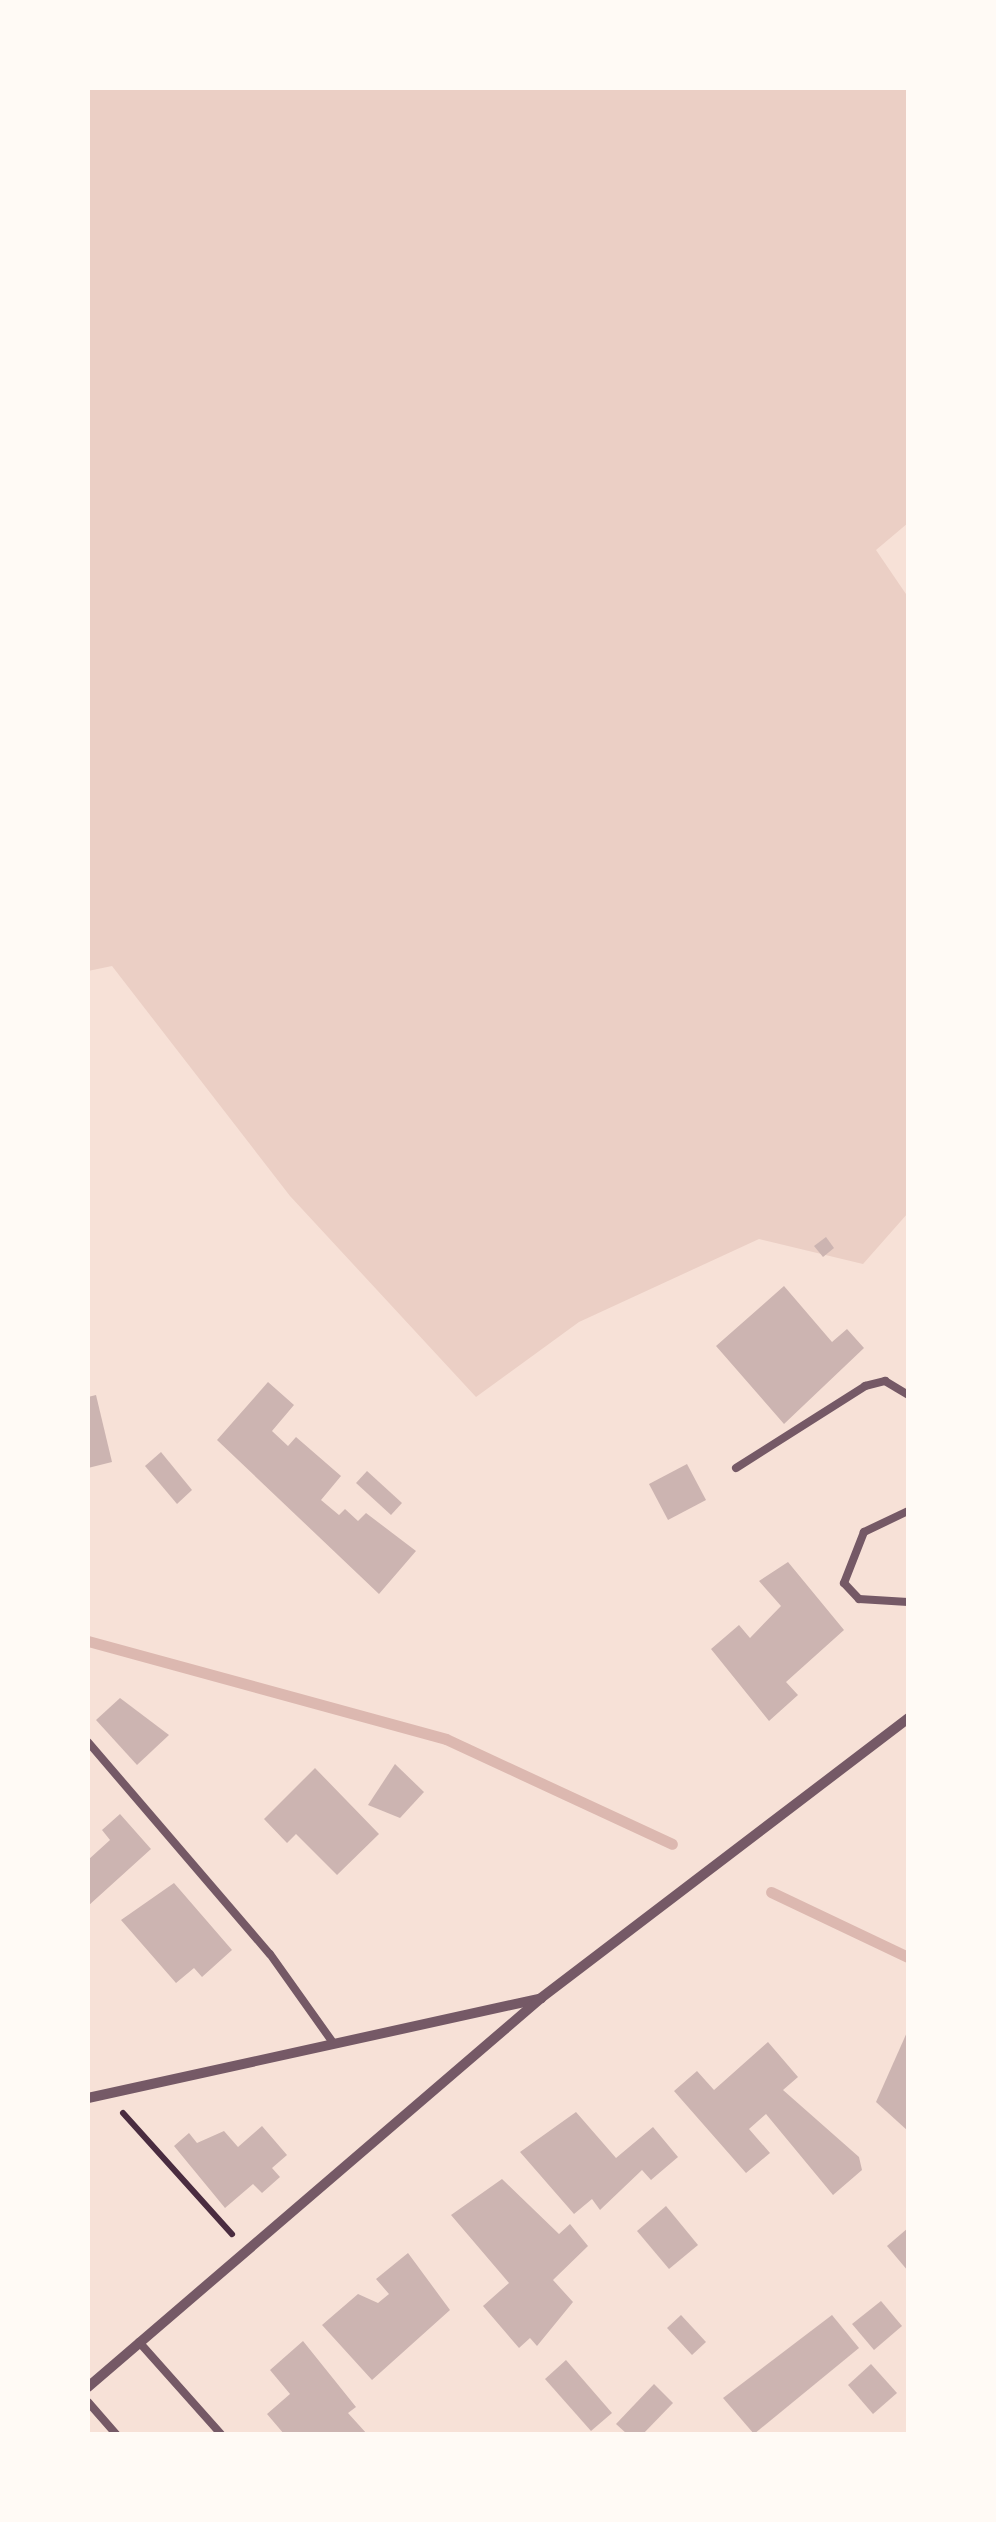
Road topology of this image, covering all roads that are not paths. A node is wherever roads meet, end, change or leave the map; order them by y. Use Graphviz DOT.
graph roads {
  1 [pos="908,1395"];
  2 [pos="736,1468"];
  3 [pos="908,1511"];
  4 [pos="908,1602"];
  5 [pos="908,1718"];
  6 [pos="88,1742"];
  7 [pos="541,1998"];
  8 [pos="334,2044"];
  9 [pos="88,2098"];
  10 [pos="139,2342"];
  11 [pos="88,2387"];
  12 [pos="88,2402"];
  13 [pos="116,2434"];
  14 [pos="222,2434"];
  1 -- 2 [label="lane"];
  3 -- 4 [label="lane"];
  5 -- 7 [label="street"];
  6 -- 8 [label="lane"];
  7 -- 8 [label="street"];
  7 -- 10 [label="street"];
  8 -- 9 [label="street"];
  10 -- 11 [label="street"];
  10 -- 14 [label="lane"];
  12 -- 13 [label="lane"];
}
